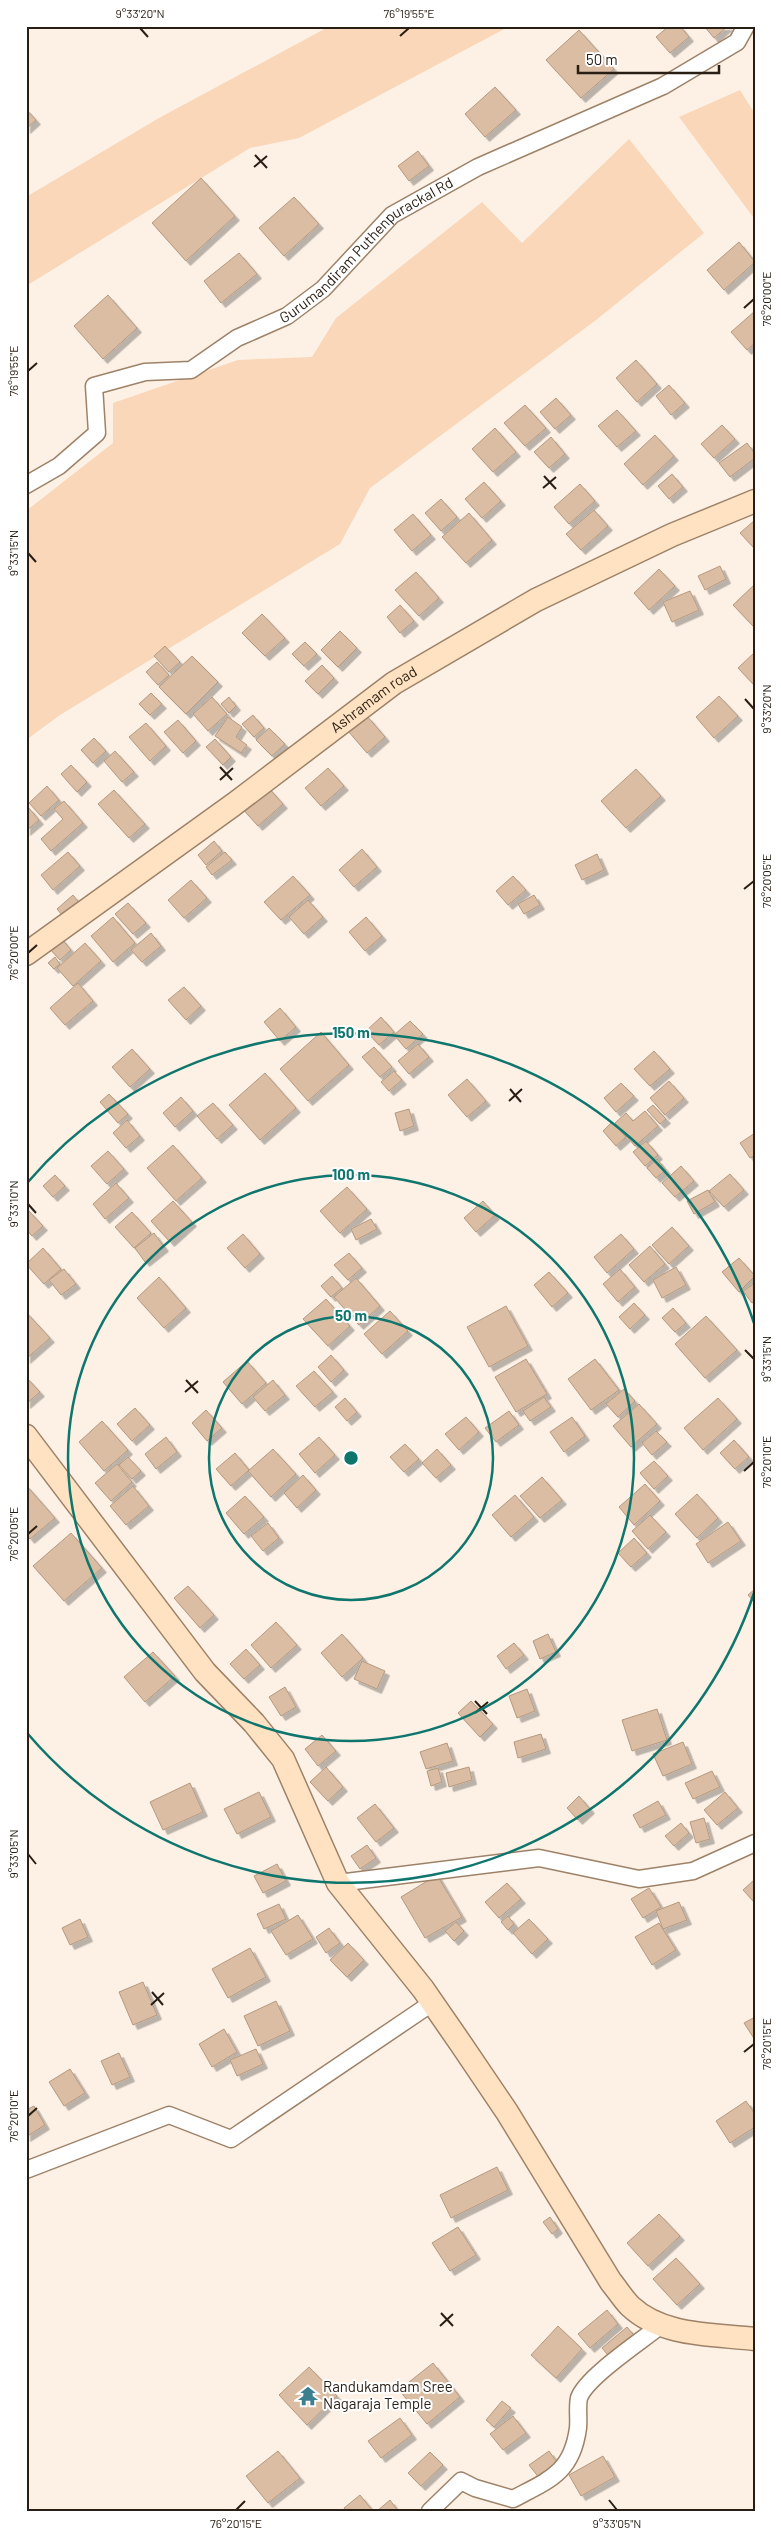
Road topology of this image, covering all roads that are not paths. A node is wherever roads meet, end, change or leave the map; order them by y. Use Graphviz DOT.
graph roads {
  1 [pos="746,26"];
  2 [pos="26,485"];
  3 [pos="755,501"];
  4 [pos="26,954"];
  5 [pos="26,1436"];
  6 [pos="755,1843"];
  7 [pos="338,1883"];
  8 [pos="432,2003"];
  9 [pos="26,2170"];
  10 [pos="661,2325"];
  11 [pos="755,2339"];
  12 [pos="430,2511"];
  1 -- 2 [label="street, Gurumandiram Puthenpurackal Rd"];
  3 -- 4 [label="street, Ashramam road"];
  5 -- 7 [label="street"];
  6 -- 7 [label="street"];
  7 -- 8 [label="street"];
  8 -- 9 [label="street"];
  8 -- 10 [label="street"];
  10 -- 11 [label="street"];
  10 -- 12 [label="street"];
}
